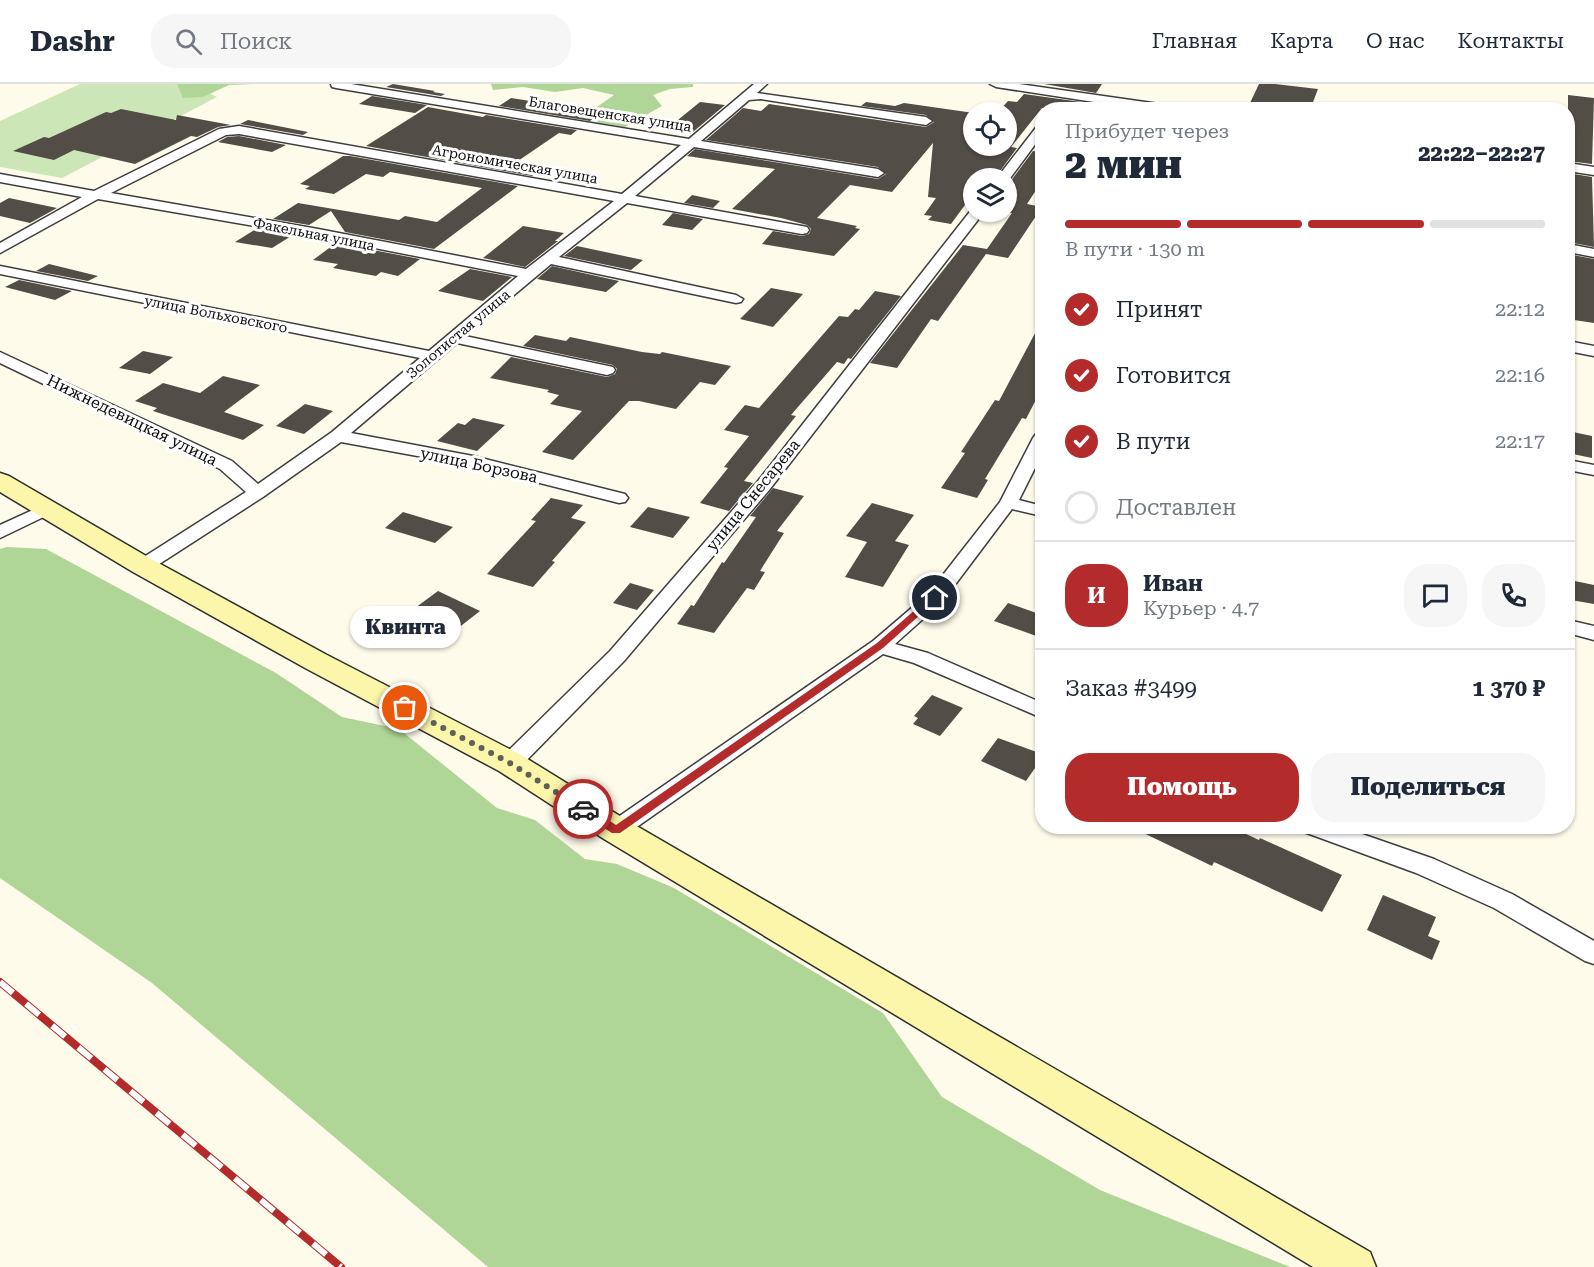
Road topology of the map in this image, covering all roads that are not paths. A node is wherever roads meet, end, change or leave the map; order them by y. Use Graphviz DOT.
graph roads {
  1 [pos="761,84"];
  2 [pos="996,84"];
  3 [pos="336,86"];
  4 [pos="1065,94"];
  5 [pos="746,97"];
  6 [pos="1060,102"];
  7 [pos="1119,102"];
  8 [pos="926,121"];
  9 [pos="1035,137"];
  10 [pos="691,142"];
  11 [pos="1011,168"];
  12 [pos="1575,168"];
  13 [pos="1594,171"];
  14 [pos="878,173"];
  15 [pos="0,177"];
  16 [pos="98,194"];
  17 [pos="624,198"];
  18 [pos="969,222"];
  19 [pos="802,230"];
  20 [pos="0,249"];
  21 [pos="1575,249"];
  22 [pos="1594,253"];
  23 [pos="549,260"];
  24 [pos="0,270"];
  25 [pos="529,274"];
  26 [pos="736,299"];
  27 [pos="453,338"];
  28 [pos="1575,347"];
  29 [pos="1594,351"];
  30 [pos="432,356"];
  31 [pos="0,357"];
  32 [pos="607,370"];
  33 [pos="338,436"];
  34 [pos="1035,451"];
  35 [pos="1575,466"];
  36 [pos="1594,470"];
  37 [pos="0,482"];
  38 [pos="257,493"];
  39 [pos="619,498"];
  40 [pos="1008,503"];
  41 [pos="48,508"];
  42 [pos="1035,509"];
  43 [pos="0,532"];
  44 [pos="143,566"];
  45 [pos="1575,629"];
  46 [pos="1594,633"];
  47 [pos="880,646"];
  48 [pos="1035,708"];
  49 [pos="510,763"];
  50 [pos="616,830"];
  51 [pos="1334,834"];
  52 [pos="1594,954"];
  53 [pos="1353,1267"];
  1 -- 5 [label="street, Золотистая улица"];
  2 -- 4 [label="street"];
  3 -- 10 [label="street, Благовещенская улица"];
  4 -- 6 [label="street"];
  4 -- 7 [label="street"];
  5 -- 8 [label="street"];
  5 -- 10 [label="street, Золотистая улица"];
  9 -- 11 [label="street"];
  10 -- 14 [label="street, Благовещенская улица"];
  10 -- 17 [label="street, Золотистая улица"];
  12 -- 13 [label="street"];
  15 -- 16 [label="street, Факельная улица"];
  16 -- 17 [label="street, Агрономическая улица"];
  16 -- 20 [label="street"];
  16 -- 25 [label="street, Факельная улица"];
  17 -- 19 [label="street, Агрономическая улица"];
  17 -- 23 [label="street, Золотистая улица"];
  18 -- 49 [label="street, улица Снесарева"];
  21 -- 22 [label="street"];
  23 -- 25 [label="street, Золотистая улица"];
  23 -- 26 [label="street"];
  24 -- 30 [label="street, улица Вольховского"];
  25 -- 27 [label="street, Золотистая улица"];
  27 -- 30 [label="street, Золотистая улица"];
  27 -- 32 [label="street"];
  28 -- 29 [label="street"];
  30 -- 33 [label="street, Золотистая улица"];
  31 -- 38 [label="street, Нижнедевицкая улица"];
  33 -- 38 [label="street, Золотистая улица"];
  33 -- 39 [label="street, улица Борзова"];
  34 -- 40 [label="street"];
  35 -- 36 [label="street"];
  37 -- 41 [label="street"];
  38 -- 44 [label="street, Золотистая улица"];
  40 -- 42 [label="street"];
  40 -- 47 [label="street"];
  41 -- 43 [label="street"];
  41 -- 44 [label="street"];
  44 -- 49 [label="street"];
  45 -- 46 [label="street"];
  47 -- 48 [label="street"];
  47 -- 50 [label="street"];
  49 -- 50 [label="street"];
  50 -- 53 [label="street"];
  51 -- 52 [label="street"];
}
